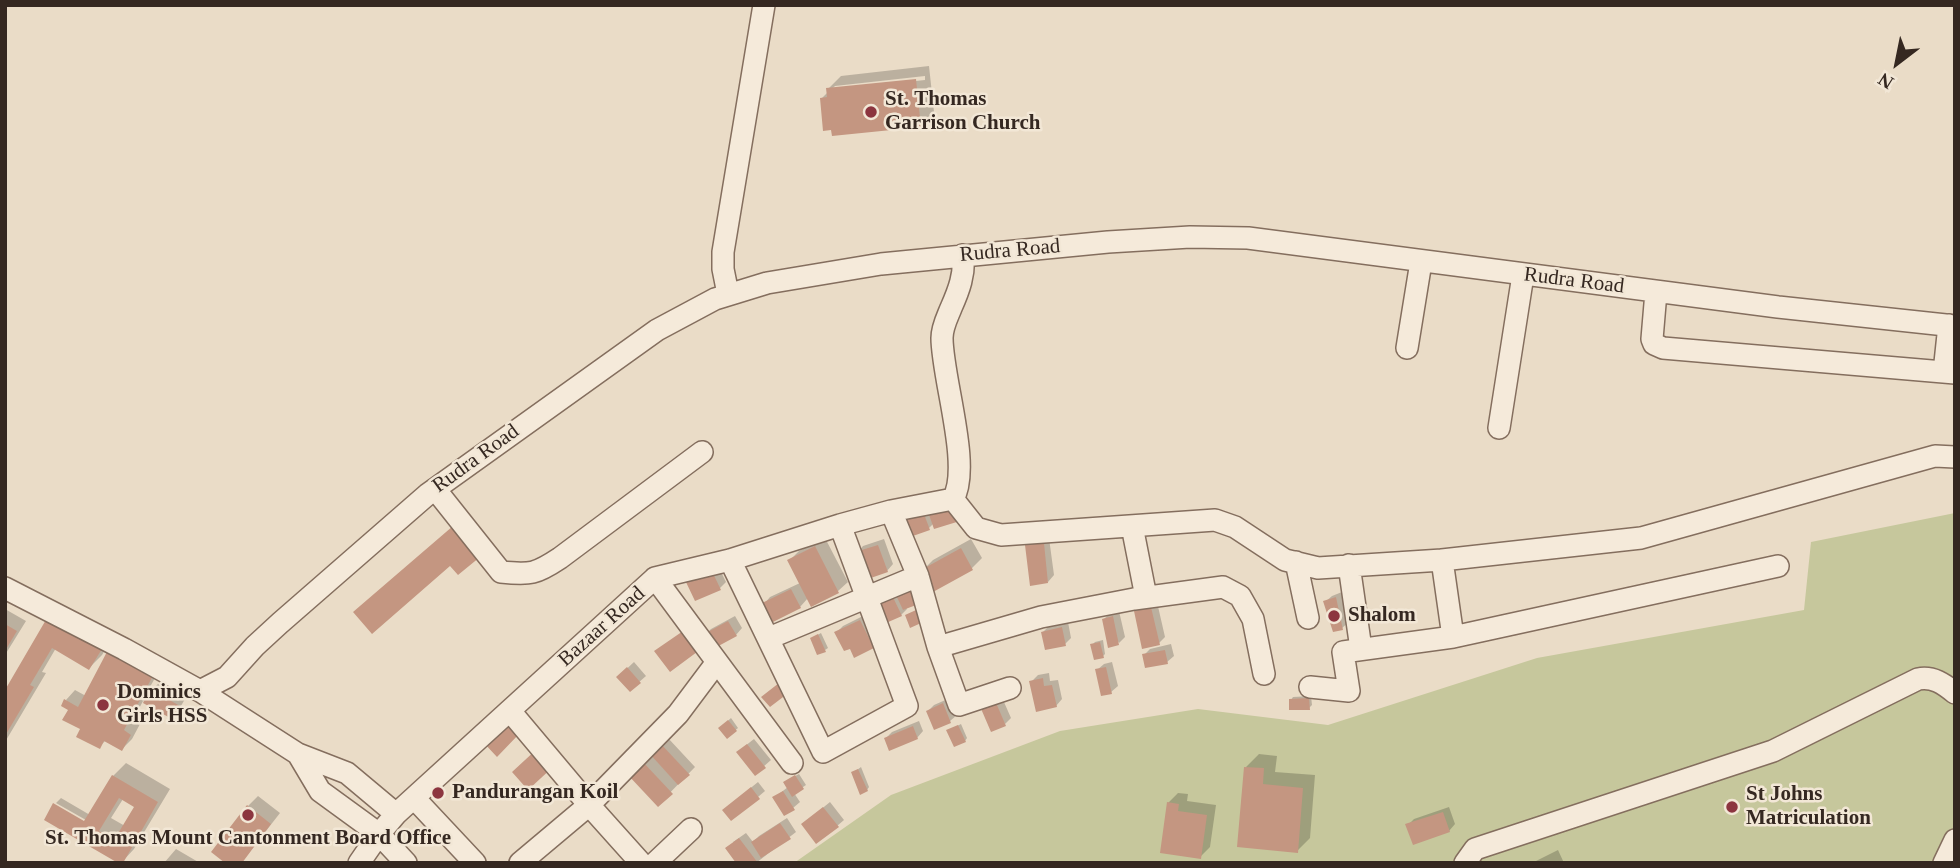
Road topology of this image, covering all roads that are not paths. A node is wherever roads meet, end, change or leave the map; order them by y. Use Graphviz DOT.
graph roads {
  1 [pos="764,5"];
  2 [pos="963,255"];
  3 [pos="1420,262"];
  4 [pos="1523,275"];
  5 [pos="1656,292"];
  6 [pos="729,294"];
  7 [pos="1952,326"];
  8 [pos="1407,348"];
  9 [pos="1949,372"];
  10 [pos="1499,428"];
  11 [pos="702,453"];
  12 [pos="1955,457"];
  13 [pos="435,489"];
  14 [pos="953,499"];
  15 [pos="891,511"];
  16 [pos="840,525"];
  17 [pos="1132,526"];
  18 [pos="730,560"];
  19 [pos="1442,560"];
  20 [pos="1296,562"];
  21 [pos="1349,565"];
  22 [pos="1779,566"];
  23 [pos="918,576"];
  24 [pos="655,578"];
  25 [pos="5,588"];
  26 [pos="867,596"];
  27 [pos="1146,597"];
  28 [pos="1308,618"];
  29 [pos="1453,637"];
  30 [pos="769,638"];
  31 [pos="938,647"];
  32 [pos="1361,649"];
  33 [pos="718,662"];
  34 [pos="1264,674"];
  35 [pos="227,677"];
  36 [pos="1310,687"];
  37 [pos="1010,688"];
  38 [pos="200,691"];
  39 [pos="1955,693"];
  40 [pos="223,707"];
  41 [pos="510,711"];
  42 [pos="298,754"];
  43 [pos="792,763"];
  44 [pos="415,799"];
  45 [pos="589,805"];
  46 [pos="396,814"];
  47 [pos="691,829"];
  48 [pos="379,834"];
  49 [pos="1955,840"];
  50 [pos="359,863"];
  51 [pos="406,863"];
  52 [pos="475,863"];
  53 [pos="520,863"];
  54 [pos="641,863"];
  55 [pos="655,863"];
  56 [pos="1465,863"];
  57 [pos="1944,863"];
  1 -- 6 [label="street"];
  2 -- 3 [label="street, Rudra Road"];
  2 -- 6 [label="street, Rudra Road"];
  2 -- 14 [label="street"];
  3 -- 4 [label="street, Rudra Road"];
  3 -- 8 [label="street"];
  4 -- 5 [label="street, Rudra Road"];
  4 -- 10 [label="street"];
  5 -- 7 [label="street, Rudra Road"];
  5 -- 9 [label="street"];
  6 -- 13 [label="street, Rudra Road"];
  7 -- 9 [label="street"];
  11 -- 13 [label="street"];
  12 -- 19 [label="street"];
  13 -- 35 [label="street, Rudra Road"];
  14 -- 15 [label="street, Bazaar Road"];
  14 -- 17 [label="street"];
  15 -- 16 [label="street, Bazaar Road"];
  15 -- 23 [label="street"];
  16 -- 18 [label="street, Bazaar Road"];
  16 -- 26 [label="street"];
  17 -- 20 [label="street"];
  17 -- 27 [label="street"];
  18 -- 24 [label="street, Bazaar Road"];
  18 -- 30 [label="street"];
  19 -- 21 [label="street"];
  19 -- 29 [label="street"];
  20 -- 21 [label="street"];
  20 -- 28 [label="street"];
  21 -- 32 [label="street"];
  22 -- 29 [label="street"];
  23 -- 26 [label="street"];
  23 -- 31 [label="street"];
  24 -- 33 [label="street"];
  24 -- 41 [label="street, Bazaar Road"];
  25 -- 38 [label="street"];
  26 -- 30 [label="street"];
  26 -- 30 [label="street"];
  27 -- 31 [label="street"];
  27 -- 34 [label="street"];
  29 -- 32 [label="street"];
  31 -- 37 [label="street"];
  32 -- 36 [label="street"];
  33 -- 43 [label="street"];
  33 -- 45 [label="street"];
  35 -- 38 [label="street, Rudra Road"];
  35 -- 40 [label="street"];
  38 -- 40 [label="street"];
  39 -- 56 [label="street"];
  40 -- 42 [label="street"];
  41 -- 44 [label="street, Bazaar Road"];
  41 -- 45 [label="street"];
  42 -- 46 [label="street"];
  42 -- 48 [label="street"];
  44 -- 46 [label="street, Bazaar Road"];
  44 -- 52 [label="street"];
  45 -- 53 [label="street"];
  45 -- 54 [label="street"];
  46 -- 48 [label="street, Bazaar Road"];
  47 -- 55 [label="street"];
  48 -- 50 [label="street, Bazaar Road"];
  48 -- 51 [label="street"];
  49 -- 57 [label="street"];
}
